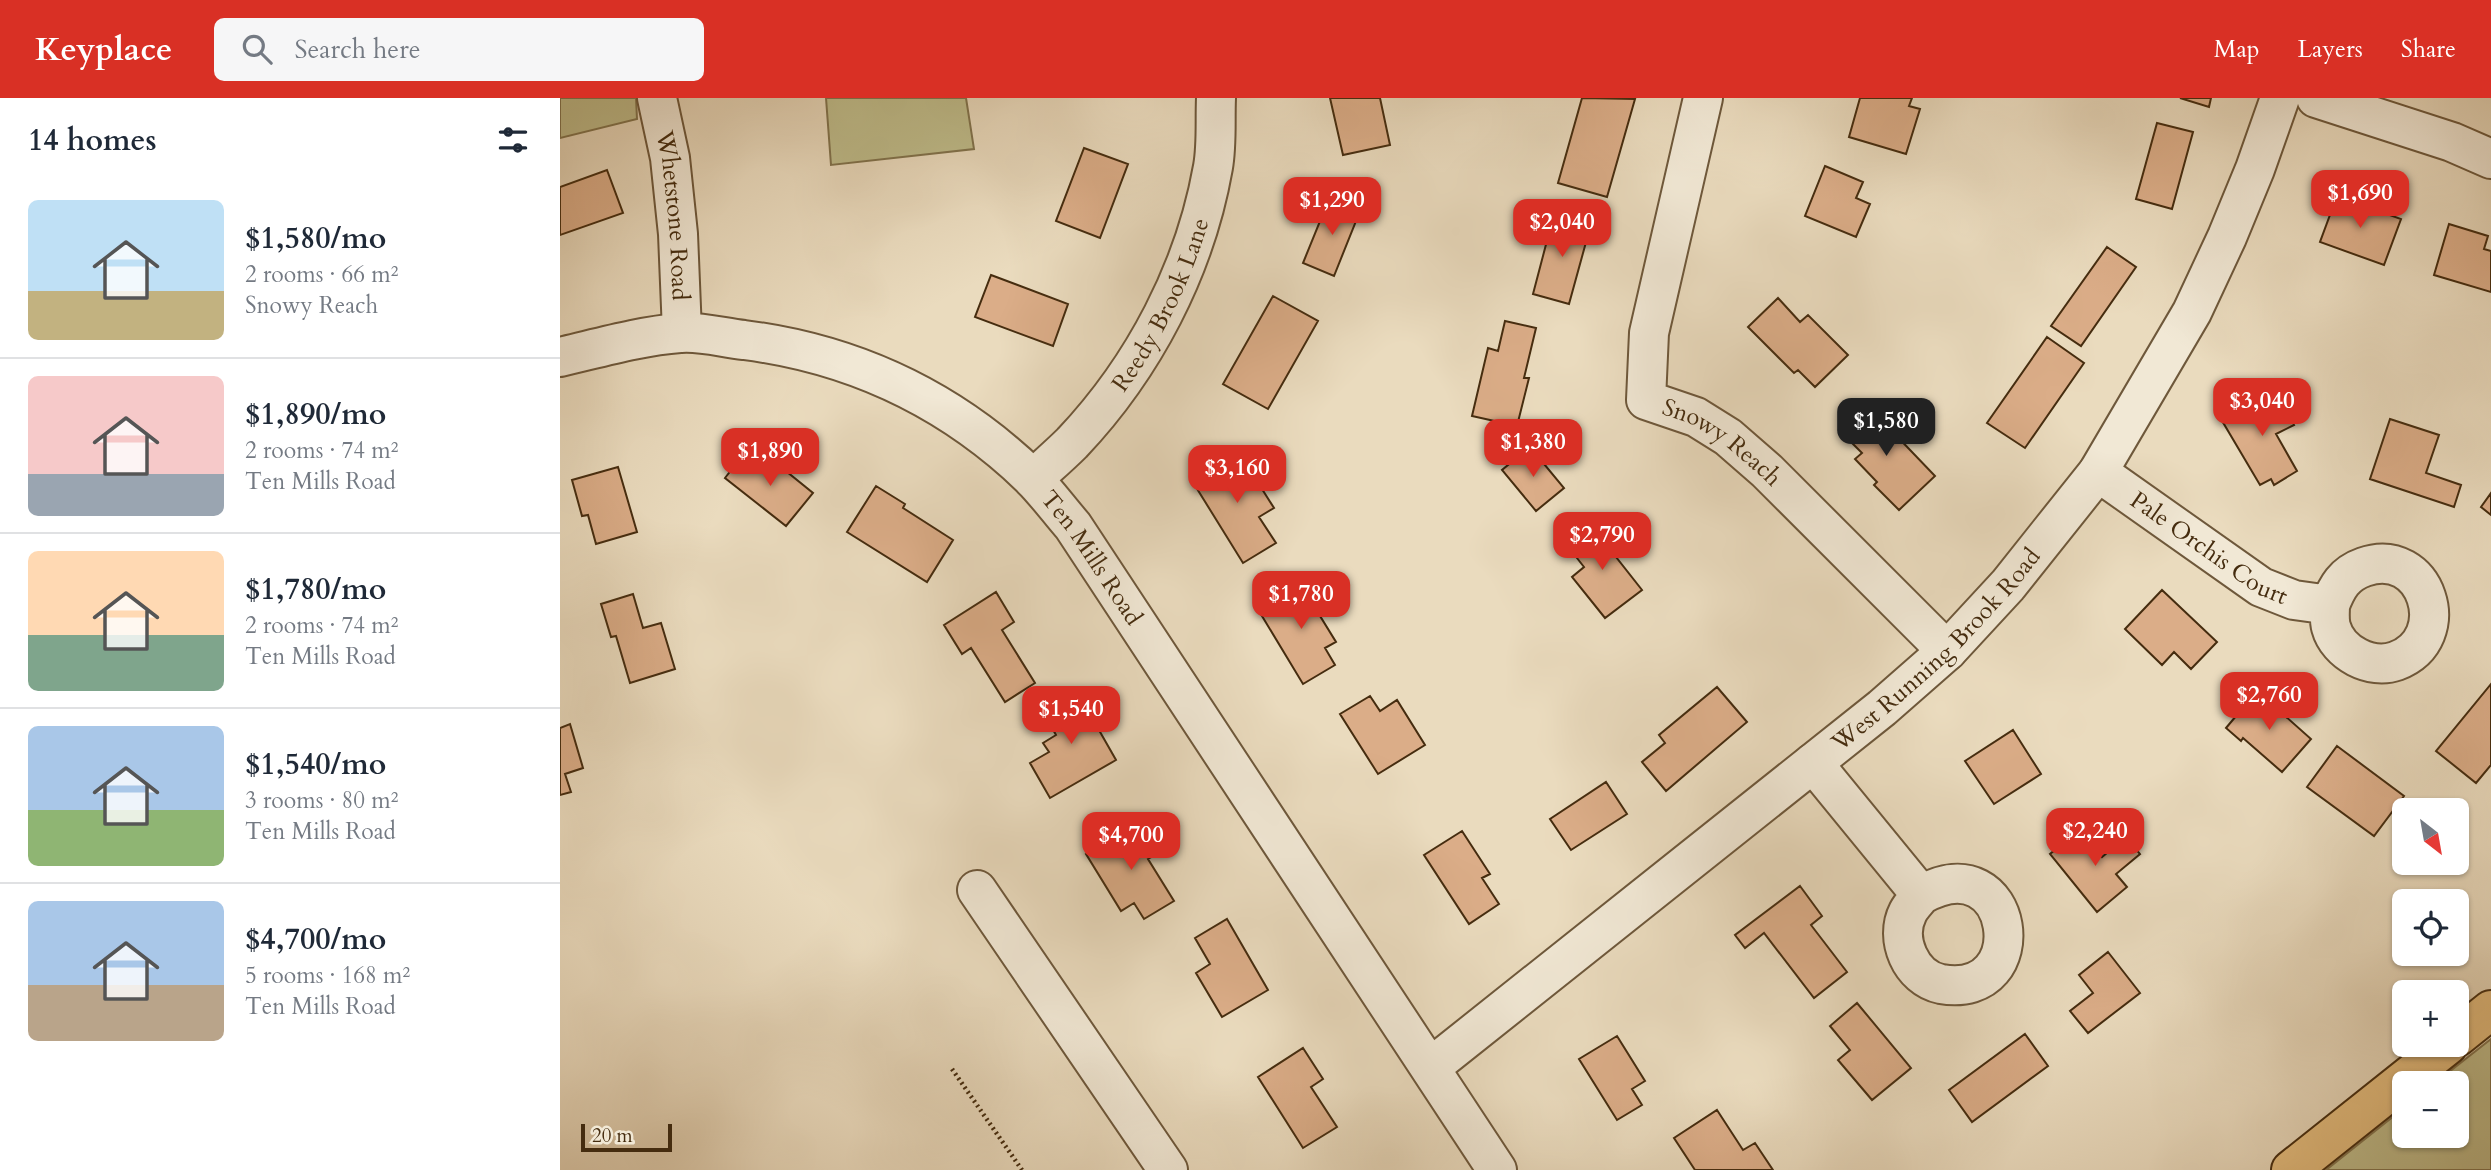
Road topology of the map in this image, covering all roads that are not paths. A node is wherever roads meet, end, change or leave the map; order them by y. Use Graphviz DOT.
graph roads {
  1 [pos="657,98"];
  2 [pos="1216,98"];
  3 [pos="1703,98"];
  4 [pos="2280,98"];
  5 [pos="2316,98"];
  6 [pos="2491,159"];
  7 [pos="682,332"];
  8 [pos="560,357"];
  9 [pos="2098,472"];
  10 [pos="1033,479"];
  11 [pos="2330,605"];
  12 [pos="1947,651"];
  13 [pos="1813,763"];
  14 [pos="978,890"];
  15 [pos="1921,895"];
  16 [pos="2491,1010"];
  17 [pos="2469,1027"];
  18 [pos="2433,1057"];
  19 [pos="1431,1067"];
  20 [pos="1168,1170"];
  21 [pos="1497,1170"];
  22 [pos="1517,1170"];
  23 [pos="2291,1170"];
  1 -- 7 [label="street, Whetstone Road"];
  2 -- 10 [label="street, Reedy Brook Lane"];
  3 -- 12 [label="street, Snowy Reach"];
  4 -- 9 [label="street, West Running Brook Road"];
  5 -- 6 [label="street"];
  7 -- 8 [label="street, Ten Mills Road"];
  7 -- 10 [label="street, Ten Mills Road"];
  9 -- 11 [label="street, Pale Orchis Court"];
  9 -- 12 [label="street, West Running Brook Road"];
  10 -- 19 [label="street, Ten Mills Road"];
  12 -- 13 [label="street, West Running Brook Road"];
  13 -- 15 [label="street"];
  13 -- 19 [label="street, West Running Brook Road"];
  14 -- 20 [label="street"];
  16 -- 17 [label="main road"];
  18 -- 23 [label="main road"];
  19 -- 21 [label="street, Ten Mills Road"];
  19 -- 22 [label="street, Ten Mills Road"];
}
